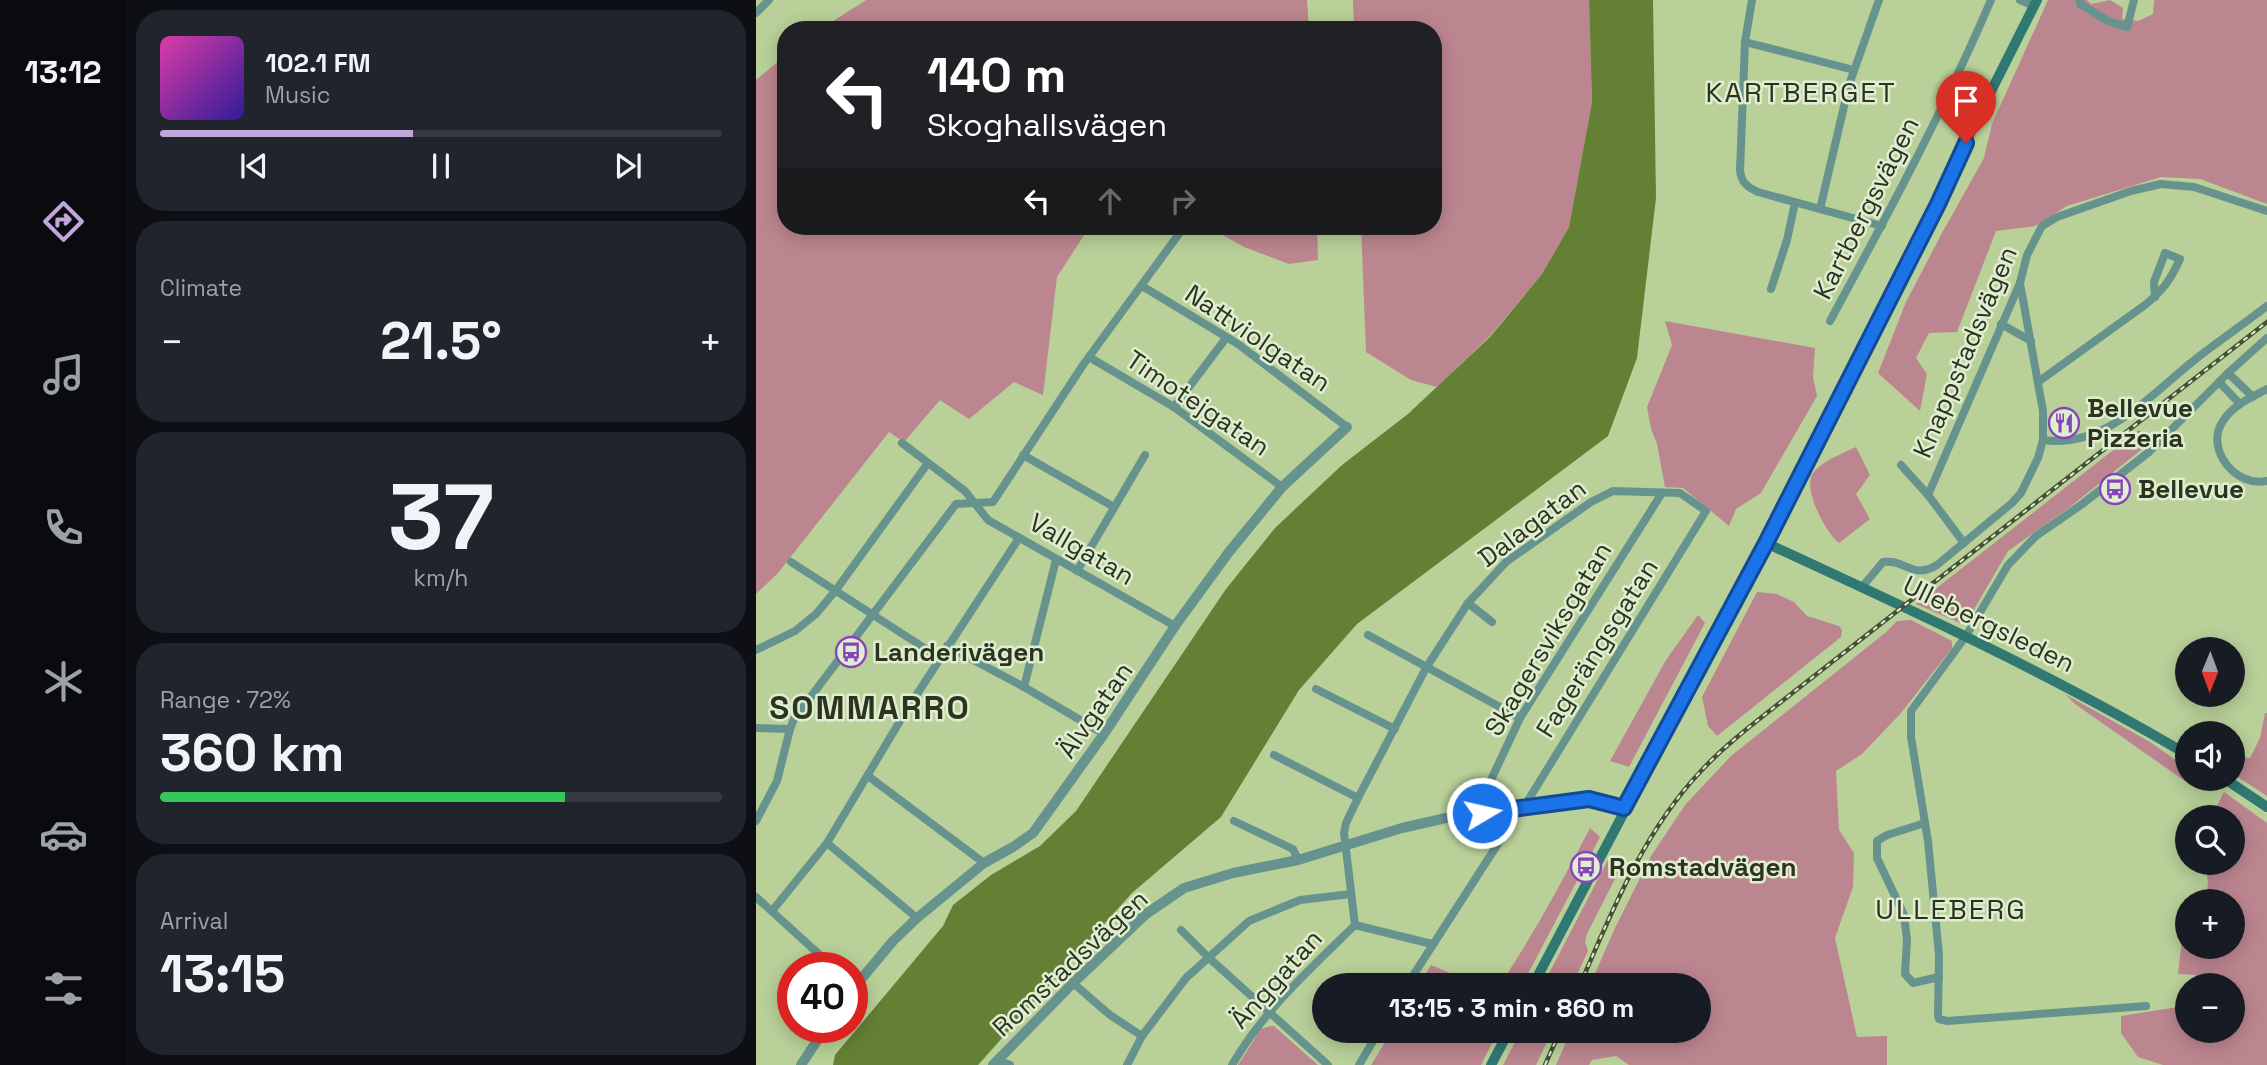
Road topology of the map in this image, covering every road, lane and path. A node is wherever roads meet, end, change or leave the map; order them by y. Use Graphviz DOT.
graph roads {
  1 [pos="769,0"];
  2 [pos="1752,0"];
  3 [pos="1879,0"];
  4 [pos="1991,0"];
  5 [pos="2020,0"];
  6 [pos="2080,0"];
  7 [pos="2134,0"];
  8 [pos="2035,3"];
  9 [pos="756,13"];
  10 [pos="1745,41"];
  11 [pos="1854,70"];
  12 [pos="1795,203"];
  13 [pos="1819,209"];
  14 [pos="2267,211"];
  15 [pos="1882,226"];
  16 [pos="1178,235"];
  17 [pos="2020,282"];
  18 [pos="1144,283"];
  19 [pos="1771,289"];
  20 [pos="2155,297"];
  21 [pos="2267,306"];
  22 [pos="1830,321"];
  23 [pos="2001,324"];
  24 [pos="1226,338"];
  25 [pos="2267,338"];
  26 [pos="2031,341"];
  27 [pos="1090,356"];
  28 [pos="2228,373"];
  29 [pos="2038,382"];
  30 [pos="2218,382"];
  31 [pos="2267,389"];
  32 [pos="2253,397"];
  33 [pos="2240,404"];
  34 [pos="1174,407"];
  35 [pos="1347,427"];
  36 [pos="2043,440"];
  37 [pos="902,443"];
  38 [pos="1023,455"];
  39 [pos="1145,455"];
  40 [pos="928,463"];
  41 [pos="1901,465"];
  42 [pos="2267,481"];
  43 [pos="1282,487"];
  44 [pos="1662,493"];
  45 [pos="1928,495"];
  46 [pos="973,503"];
  47 [pos="1114,507"];
  48 [pos="1706,511"];
  49 [pos="1019,538"];
  50 [pos="1766,543"];
  51 [pos="1964,544"];
  52 [pos="1056,560"];
  53 [pos="791,562"];
  54 [pos="1077,571"];
  55 [pos="1862,587"];
  56 [pos="836,590"];
  57 [pos="1468,603"];
  58 [pos="874,614"];
  59 [pos="1492,622"];
  60 [pos="1175,626"];
  61 [pos="1368,635"];
  62 [pos="1966,636"];
  63 [pos="947,646"];
  64 [pos="756,650"];
  65 [pos="940,658"];
  66 [pos="1426,668"];
  67 [pos="1024,687"];
  68 [pos="1316,688"];
  69 [pos="1520,718"];
  70 [pos="756,728"];
  71 [pos="790,729"];
  72 [pos="1395,729"];
  73 [pos="1104,734"];
  74 [pos="2175,747"];
  75 [pos="1275,755"];
  76 [pos="868,776"];
  77 [pos="2243,791"];
  78 [pos="1358,798"];
  79 [pos="1524,807"];
  80 [pos="2267,807"];
  81 [pos="1624,808"];
  82 [pos="1501,811"];
  83 [pos="1482,813"];
  84 [pos="756,821"];
  85 [pos="1234,821"];
  86 [pos="1925,823"];
  87 [pos="827,843"];
  88 [pos="1347,846"];
  89 [pos="1298,860"];
  90 [pos="984,863"];
  91 [pos="1351,894"];
  92 [pos="756,897"];
  93 [pos="772,911"];
  94 [pos="917,918"];
  95 [pos="1354,925"];
  96 [pos="1181,930"];
  97 [pos="1432,944"];
  98 [pos="817,952"];
  99 [pos="1208,957"];
  100 [pos="868,970"];
  101 [pos="1414,973"];
  102 [pos="1539,973"];
  103 [pos="1939,977"];
  104 [pos="1073,983"];
  105 [pos="2146,1006"];
  106 [pos="1269,1010"];
  107 [pos="1142,1036"];
  108 [pos="815,1043"];
  109 [pos="1372,1043"];
  110 [pos="1503,1043"];
  111 [pos="995,1063"];
  112 [pos="801,1065"];
  113 [pos="1010,1065"];
  114 [pos="1127,1065"];
  115 [pos="1232,1065"];
  116 [pos="1328,1065"];
  117 [pos="1359,1065"];
  118 [pos="1491,1065"];
  1 -- 9 [label="street"];
  2 -- 10 [label="street"];
  3 -- 11 [label="street"];
  4 -- 15 [label="street, Kartbergsvägen"];
  5 -- 8 [label="street"];
  6 -- 7 [label="street"];
  8 -- 50 [label="main road"];
  10 -- 11 [label="street"];
  10 -- 12 [label="street"];
  11 -- 13 [label="street"];
  12 -- 13 [label="street"];
  12 -- 19 [label="street"];
  13 -- 15 [label="street"];
  14 -- 17 [label="street, Knappstadsvägen"];
  15 -- 22 [label="street, Kartbergsvägen"];
  16 -- 18 [label="street"];
  17 -- 23 [label="street, Knappstadsvägen"];
  17 -- 26 [label="street"];
  18 -- 24 [label="street, Nattviolgatan"];
  18 -- 27 [label="street"];
  20 -- 20 [label="street"];
  20 -- 29 [label="street"];
  21 -- 36 [label="street"];
  23 -- 26 [label="street"];
  23 -- 45 [label="street, Knappstadsvägen"];
  24 -- 34 [label="street"];
  24 -- 35 [label="street, Nattviolgatan"];
  25 -- 28 [label="street"];
  26 -- 29 [label="street"];
  27 -- 34 [label="street, Timotejgatan"];
  27 -- 38 [label="street"];
  28 -- 30 [label="street"];
  28 -- 32 [label="street"];
  29 -- 36 [label="street"];
  30 -- 33 [label="street"];
  30 -- 62 [label="street"];
  31 -- 32 [label="street"];
  32 -- 33 [label="street"];
  33 -- 42 [label="street"];
  34 -- 43 [label="street, Timotejgatan"];
  35 -- 43 [label="street, Älvgatan"];
  36 -- 51 [label="street"];
  37 -- 40 [label="street, Vallgatan"];
  38 -- 46 [label="street"];
  38 -- 47 [label="street"];
  39 -- 47 [label="street"];
  40 -- 46 [label="street, Vallgatan"];
  40 -- 56 [label="street"];
  41 -- 45 [label="street"];
  43 -- 60 [label="street, Älvgatan"];
  44 -- 48 [label="street, Dalagatan"];
  44 -- 57 [label="street, Dalagatan"];
  44 -- 69 [label="street, Skagersviksgatan"];
  45 -- 51 [label="street"];
  46 -- 49 [label="street, Vallgatan"];
  46 -- 58 [label="street"];
  47 -- 54 [label="street"];
  48 -- 79 [label="street, Fagerängsgatan"];
  49 -- 52 [label="street, Vallgatan"];
  49 -- 63 [label="street"];
  50 -- 55 [label="main road, Ullebergsleden"];
  50 -- 81 [label="main road"];
  51 -- 55 [label="street"];
  52 -- 54 [label="street, Vallgatan"];
  52 -- 67 [label="street"];
  53 -- 56 [label="street"];
  54 -- 60 [label="street, Vallgatan"];
  55 -- 62 [label="main road, Ullebergsleden"];
  56 -- 58 [label="street"];
  56 -- 64 [label="street"];
  57 -- 59 [label="street, Dalagatan"];
  57 -- 66 [label="street, Dalagatan"];
  58 -- 65 [label="street"];
  58 -- 71 [label="street"];
  60 -- 73 [label="street, Älvgatan"];
  61 -- 66 [label="street"];
  62 -- 74 [label="main road, Ullebergsleden"];
  62 -- 86 [label="street"];
  63 -- 65 [label="street"];
  63 -- 67 [label="street"];
  65 -- 76 [label="street"];
  66 -- 69 [label="street"];
  66 -- 72 [label="street, Dalagatan"];
  67 -- 73 [label="street"];
  68 -- 72 [label="street"];
  69 -- 83 [label="street, Skagersviksgatan"];
  70 -- 71 [label="street"];
  71 -- 84 [label="street"];
  72 -- 78 [label="street, Dalagatan"];
  73 -- 90 [label="street, Älvgatan"];
  75 -- 78 [label="street"];
  76 -- 87 [label="street"];
  76 -- 90 [label="street"];
  77 -- 80 [label="main road"];
  78 -- 88 [label="street, Dalagatan"];
  79 -- 81 [label="street, Romstadsvägen"];
  79 -- 82 [label="street, Romstadsvägen"];
  81 -- 102 [label="main road"];
  82 -- 83 [label="street, Romstadsvägen"];
  82 -- 97 [label="street"];
  83 -- 88 [label="street, Romstadsvägen"];
  85 -- 89 [label="street"];
  86 -- 103 [label="street"];
  86 -- 103 [label="street"];
  87 -- 93 [label="street"];
  87 -- 94 [label="street"];
  88 -- 89 [label="street, Romstadsvägen"];
  88 -- 91 [label="street, Dalagatan"];
  89 -- 104 [label="street, Romstadsvägen"];
  90 -- 94 [label="street, Älvgatan"];
  91 -- 95 [label="street, Dalagatan"];
  91 -- 99 [label="street"];
  92 -- 93 [label="street"];
  93 -- 98 [label="street"];
  94 -- 100 [label="street, Älvgatan"];
  95 -- 97 [label="street"];
  95 -- 106 [label="street, Änggatan"];
  96 -- 99 [label="street"];
  97 -- 101 [label="street"];
  99 -- 106 [label="street"];
  99 -- 107 [label="street"];
  103 -- 105 [label="street"];
  104 -- 107 [label="street"];
  104 -- 111 [label="street, Romstadsvägen"];
  106 -- 115 [label="street, Änggatan"];
  106 -- 116 [label="street"];
  107 -- 114 [label="street"];
  108 -- 112 [label="street"];
  109 -- 117 [label="street"];
  110 -- 118 [label="main road"];
  111 -- 113 [label="street"];
}
